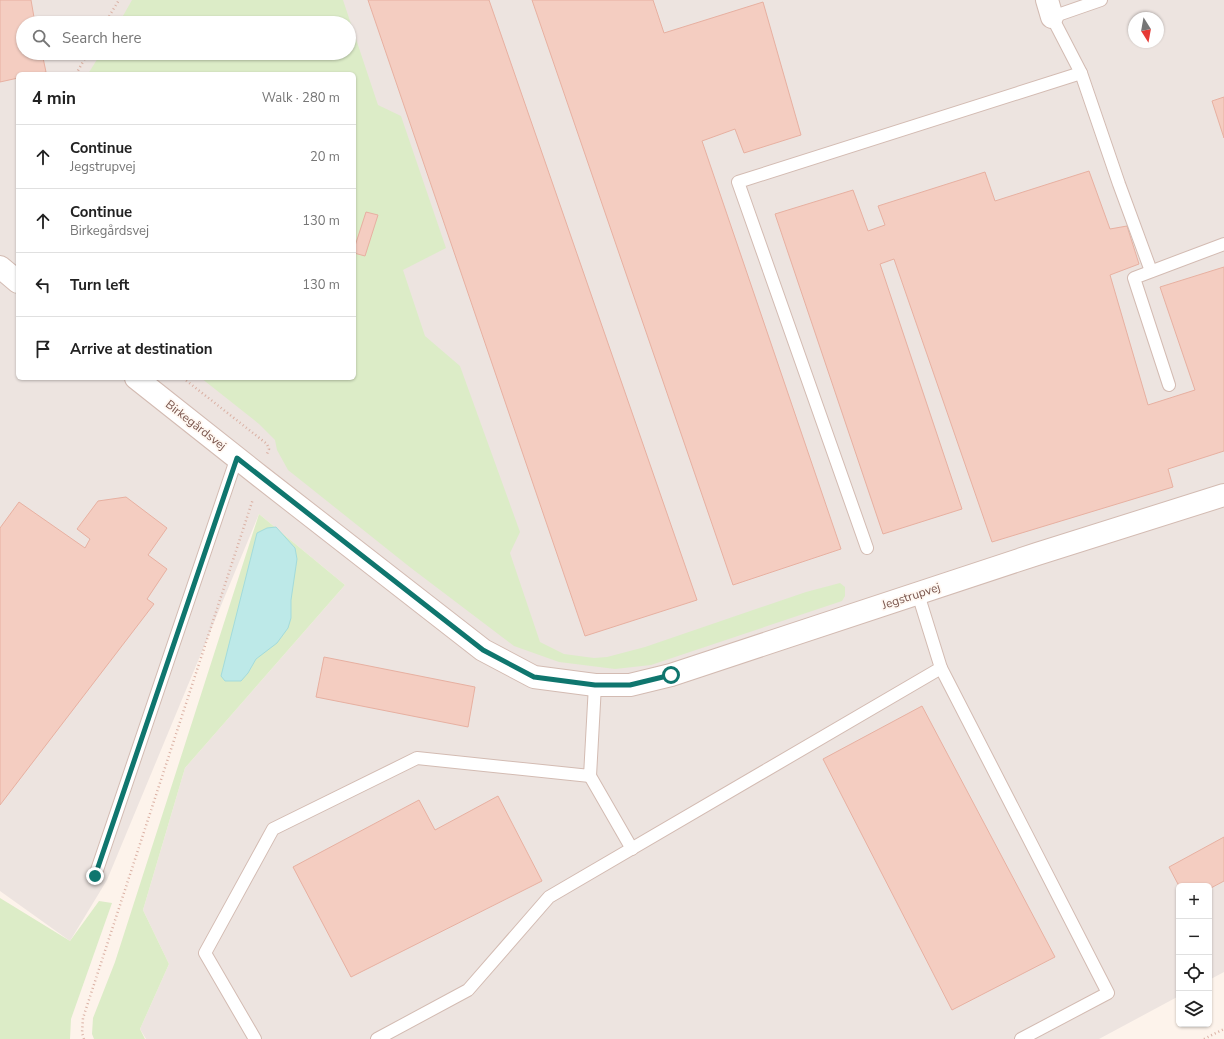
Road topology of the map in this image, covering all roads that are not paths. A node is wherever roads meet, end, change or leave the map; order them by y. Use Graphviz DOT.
graph roads {
  1 [pos="1101,0"];
  2 [pos="1050,8"];
  3 [pos="1081,73"];
  4 [pos="1224,244"];
  5 [pos="0,267"];
  6 [pos="1151,271"];
  7 [pos="16,280"];
  8 [pos="139,380"];
  9 [pos="1169,385"];
  10 [pos="237,458"];
  11 [pos="1224,495"];
  12 [pos="867,548"];
  13 [pos="918,594"];
  14 [pos="941,668"];
  15 [pos="595,685"];
  16 [pos="590,776"];
  17 [pos="632,849"];
  18 [pos="95,876"];
  19 [pos="255,1039"];
  20 [pos="377,1039"];
  21 [pos="1021,1039"];
  1 -- 2 [label="lane"];
  2 -- 3 [label="lane"];
  3 -- 6 [label="lane"];
  3 -- 12 [label="lane"];
  4 -- 6 [label="lane"];
  5 -- 7 [label="street"];
  6 -- 9 [label="lane"];
  8 -- 10 [label="street, Birkegårdsvej"];
  10 -- 15 [label="street, Birkegårdsvej"];
  10 -- 18 [label="lane"];
  11 -- 13 [label="street, Jegstrupvej"];
  13 -- 14 [label="lane"];
  13 -- 15 [label="street, Jegstrupvej"];
  14 -- 17 [label="lane"];
  14 -- 21 [label="lane"];
  15 -- 16 [label="lane"];
  16 -- 17 [label="lane"];
  16 -- 19 [label="lane"];
  17 -- 20 [label="lane"];
}
